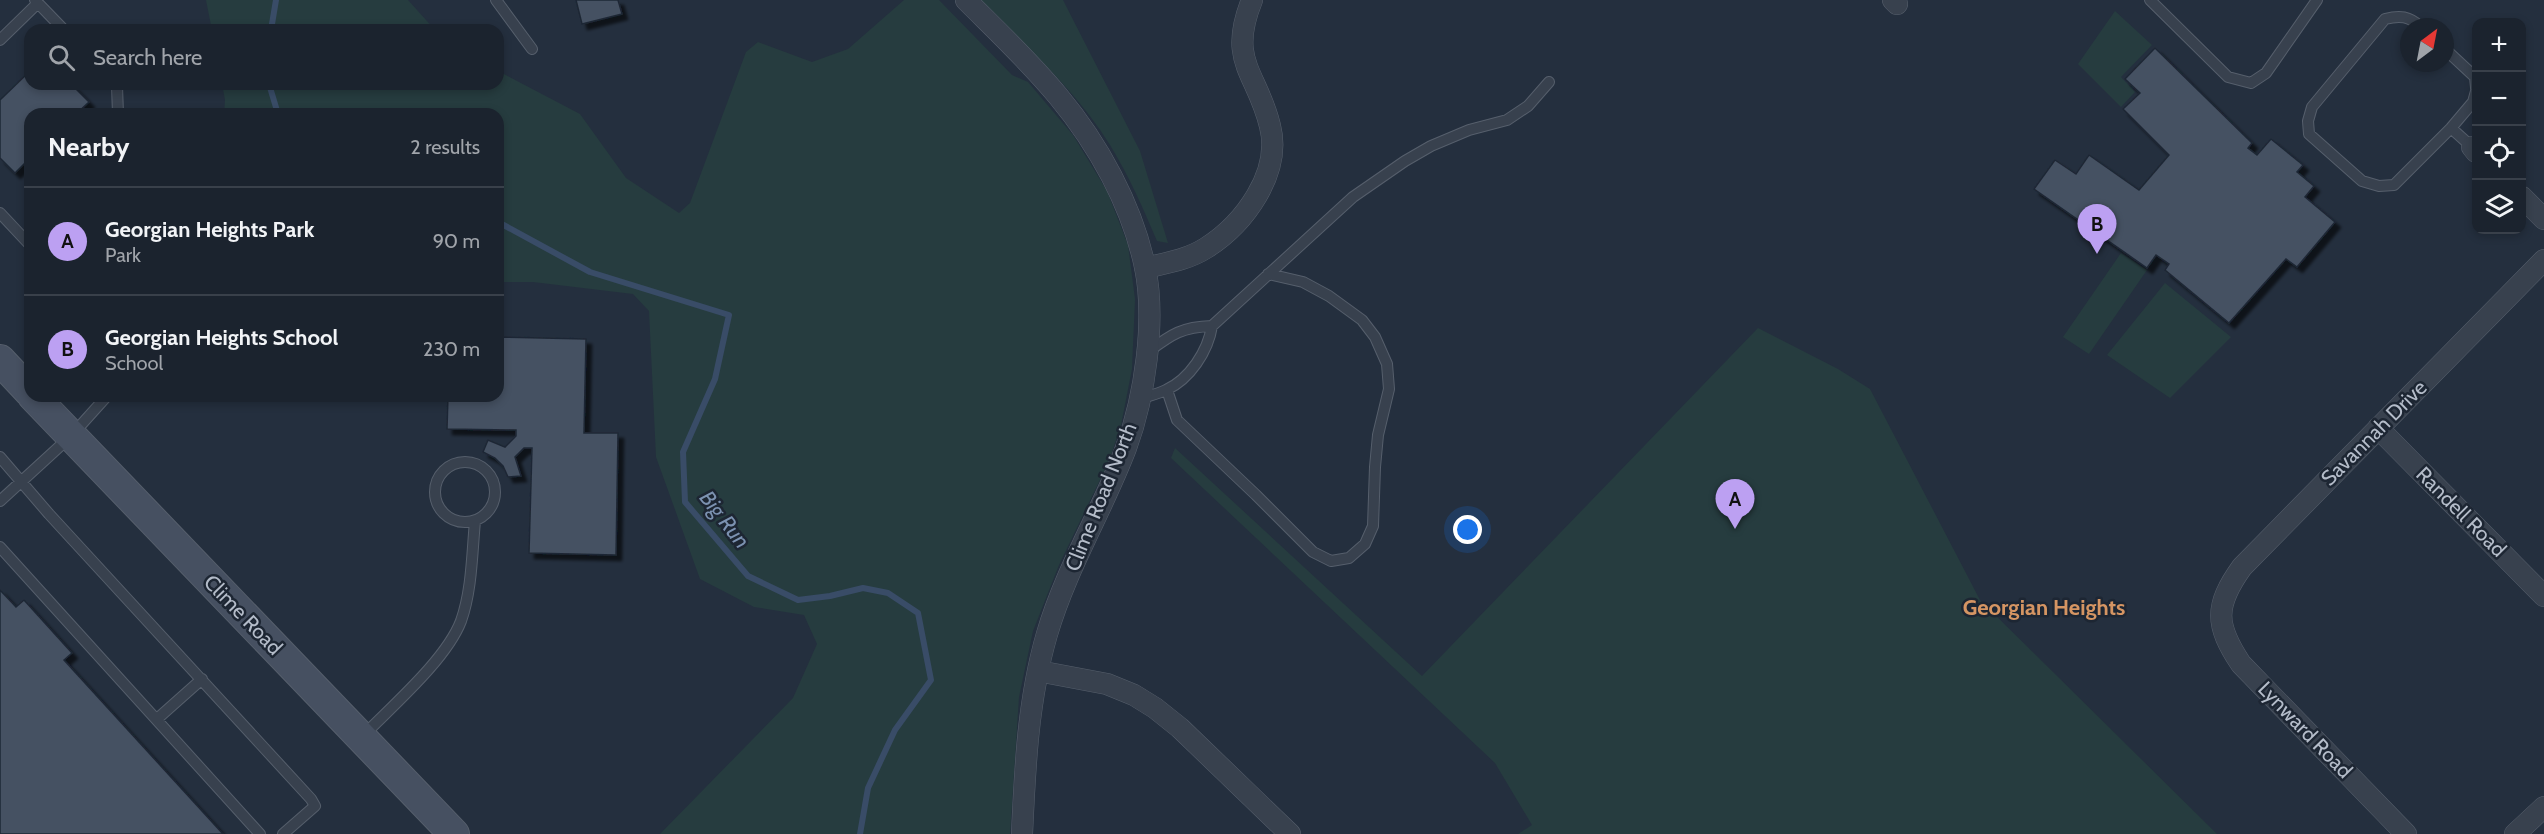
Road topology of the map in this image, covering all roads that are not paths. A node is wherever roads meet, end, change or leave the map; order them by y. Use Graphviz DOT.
graph roads {
  1 [pos="496,0"];
  2 [pos="966,0"];
  3 [pos="1252,0"];
  4 [pos="2150,0"];
  5 [pos="2317,0"];
  6 [pos="36,1"];
  7 [pos="2411,18"];
  8 [pos="58,24"];
  9 [pos="0,40"];
  10 [pos="532,49"];
  11 [pos="2454,57"];
  12 [pos="2472,74"];
  13 [pos="1549,82"];
  14 [pos="117,90"];
  15 [pos="2472,103"];
  16 [pos="118,108"];
  17 [pos="2451,128"];
  18 [pos="2472,148"];
  19 [pos="2526,201"];
  20 [pos="0,213"];
  21 [pos="2544,219"];
  22 [pos="24,234"];
  23 [pos="2544,260"];
  24 [pos="1145,268"];
  25 [pos="1268,274"];
  26 [pos="1212,326"];
  27 [pos="1146,353"];
  28 [pos="0,360"];
  29 [pos="24,386"];
  30 [pos="1167,390"];
  31 [pos="1138,400"];
  32 [pos="39,402"];
  33 [pos="103,402"];
  34 [pos="2378,428"];
  35 [pos="72,436"];
  36 [pos="0,457"];
  37 [pos="22,480"];
  38 [pos="0,501"];
  39 [pos="475,521"];
  40 [pos="0,547"];
  41 [pos="2544,596"];
  42 [pos="2220,616"];
  43 [pos="1038,671"];
  44 [pos="202,680"];
  45 [pos="157,719"];
  46 [pos="361,738"];
  47 [pos="2544,807"];
  48 [pos="260,834"];
  49 [pos="283,834"];
  50 [pos="454,834"];
  51 [pos="1022,834"];
  52 [pos="1290,834"];
  53 [pos="2406,834"];
  54 [pos="2516,834"];
  1 -- 10 [label="lane"];
  2 -- 24 [label="street, Clime Road North"];
  3 -- 24 [label="street"];
  4 -- 5 [label="lane"];
  6 -- 8 [label="lane"];
  6 -- 9 [label="lane"];
  7 -- 17 [label="lane"];
  11 -- 12 [label="lane"];
  13 -- 25 [label="lane"];
  14 -- 16 [label="lane"];
  15 -- 17 [label="lane"];
  17 -- 18 [label="lane"];
  19 -- 21 [label="street"];
  20 -- 22 [label="lane"];
  23 -- 34 [label="street, Savannah Drive"];
  24 -- 27 [label="street, Clime Road North"];
  25 -- 26 [label="lane"];
  25 -- 30 [label="lane"];
  26 -- 27 [label="lane"];
  26 -- 30 [label="lane"];
  27 -- 31 [label="street, Clime Road North"];
  28 -- 29 [label="main road"];
  30 -- 31 [label="lane"];
  31 -- 43 [label="street, Clime Road North"];
  32 -- 35 [label="main road, Clime Road"];
  33 -- 35 [label="lane"];
  34 -- 41 [label="street, Randell Road"];
  34 -- 42 [label="street, Savannah Drive"];
  35 -- 37 [label="lane"];
  35 -- 46 [label="main road, Clime Road"];
  36 -- 37 [label="lane"];
  37 -- 38 [label="lane"];
  37 -- 44 [label="lane"];
  39 -- 39 [label="lane"];
  39 -- 46 [label="lane"];
  40 -- 45 [label="lane"];
  42 -- 53 [label="street, Lynward Road"];
  43 -- 51 [label="street, Clime Road North"];
  43 -- 52 [label="street"];
  44 -- 45 [label="lane"];
  44 -- 49 [label="lane"];
  45 -- 48 [label="lane"];
  46 -- 50 [label="main road, Clime Road"];
  47 -- 54 [label="street"];
}
